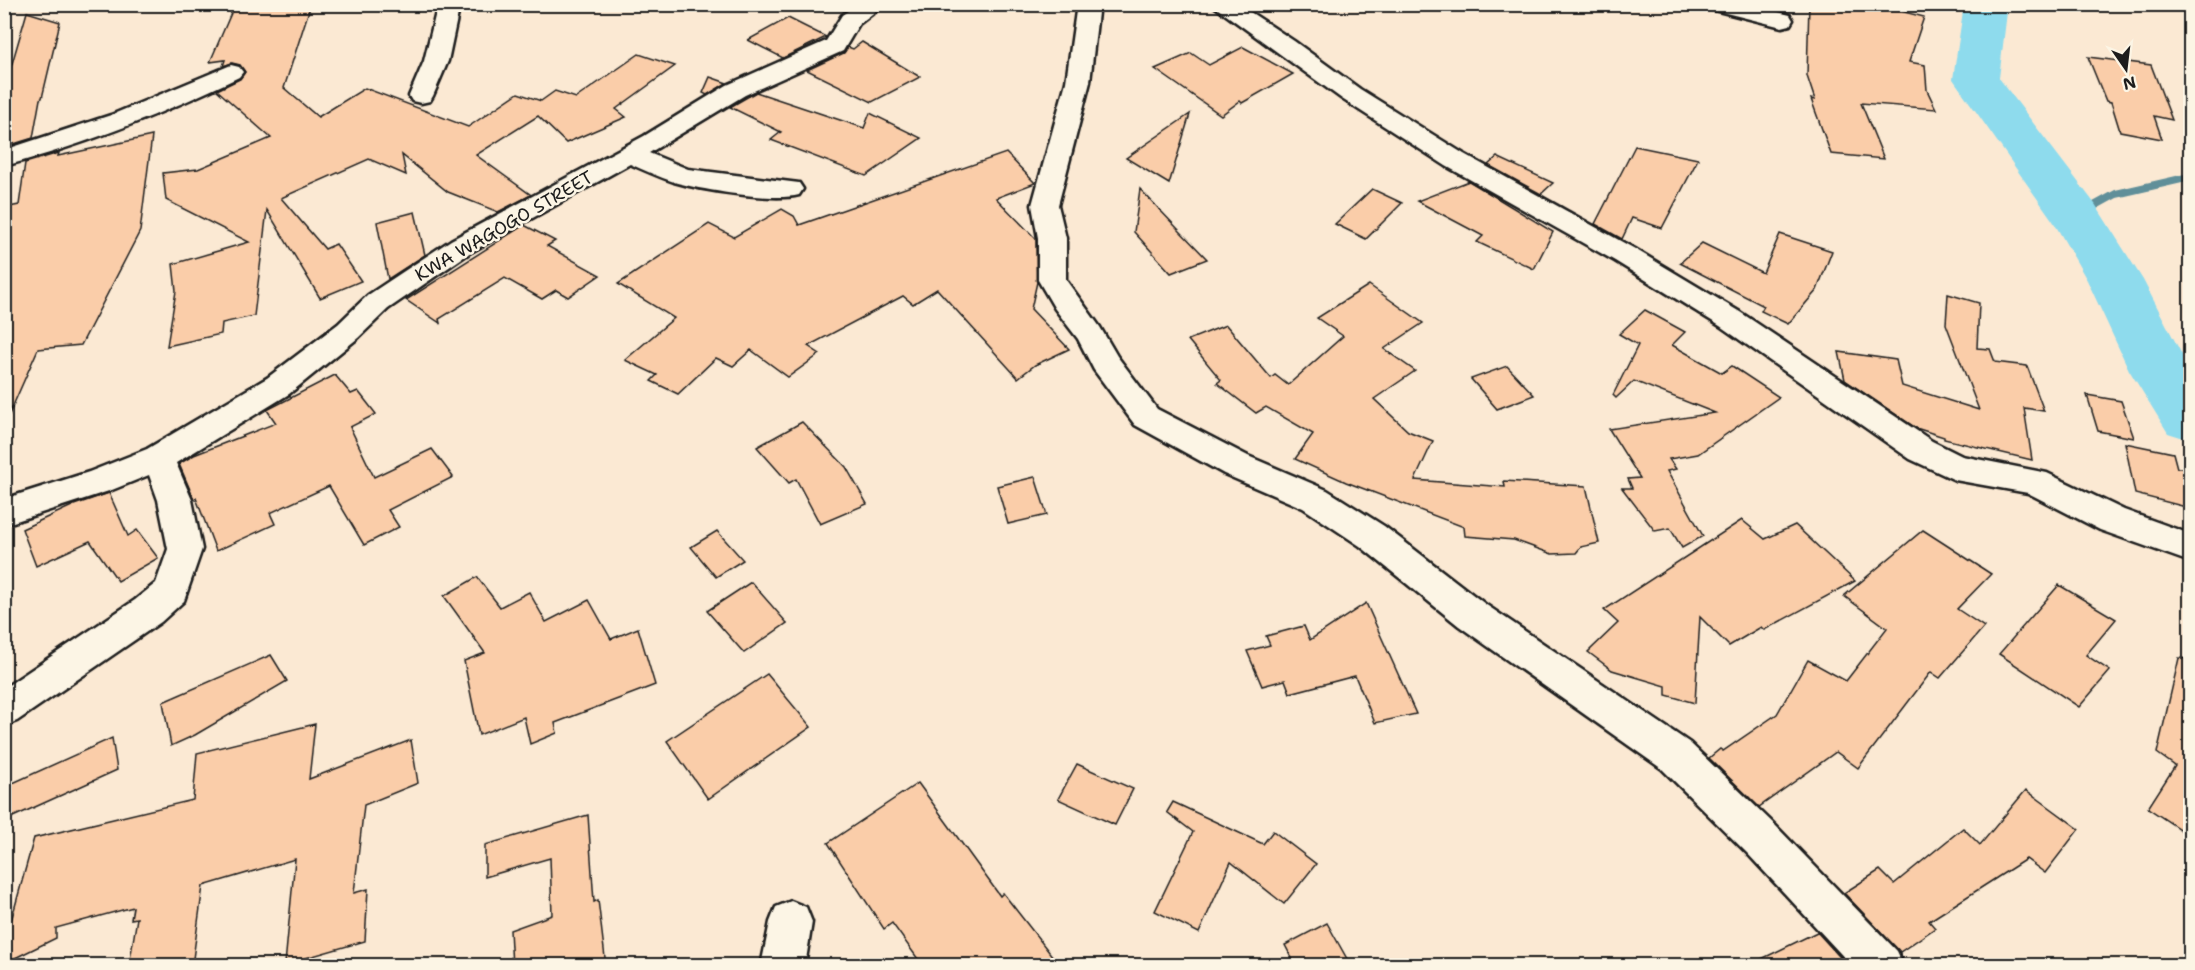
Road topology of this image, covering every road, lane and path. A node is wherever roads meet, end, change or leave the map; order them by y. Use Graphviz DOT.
graph roads {
  1 [pos="449,4"];
  2 [pos="874,4"];
  3 [pos="1088,4"];
  4 [pos="1222,4"];
  5 [pos="1718,4"];
  6 [pos="1782,21"];
  7 [pos="231,72"];
  8 [pos="421,96"];
  9 [pos="628,154"];
  10 [pos="4,158"];
  11 [pos="790,189"];
  12 [pos="158,458"];
  13 [pos="4,512"];
  14 [pos="2190,548"];
  15 [pos="4,709"];
  16 [pos="791,922"];
  17 [pos="783,966"];
  18 [pos="1882,966"];
  1 -- 8 [label="street"];
  2 -- 9 [label="street, KWA WAGOGO STREET"];
  3 -- 18 [label="street"];
  4 -- 14 [label="street"];
  5 -- 6 [label="street"];
  7 -- 10 [label="street"];
  9 -- 11 [label="street"];
  9 -- 12 [label="street, KWA WAGOGO STREET"];
  12 -- 13 [label="street, KWA WAGOGO STREET"];
  12 -- 15 [label="street"];
  16 -- 17 [label="street"];
}
